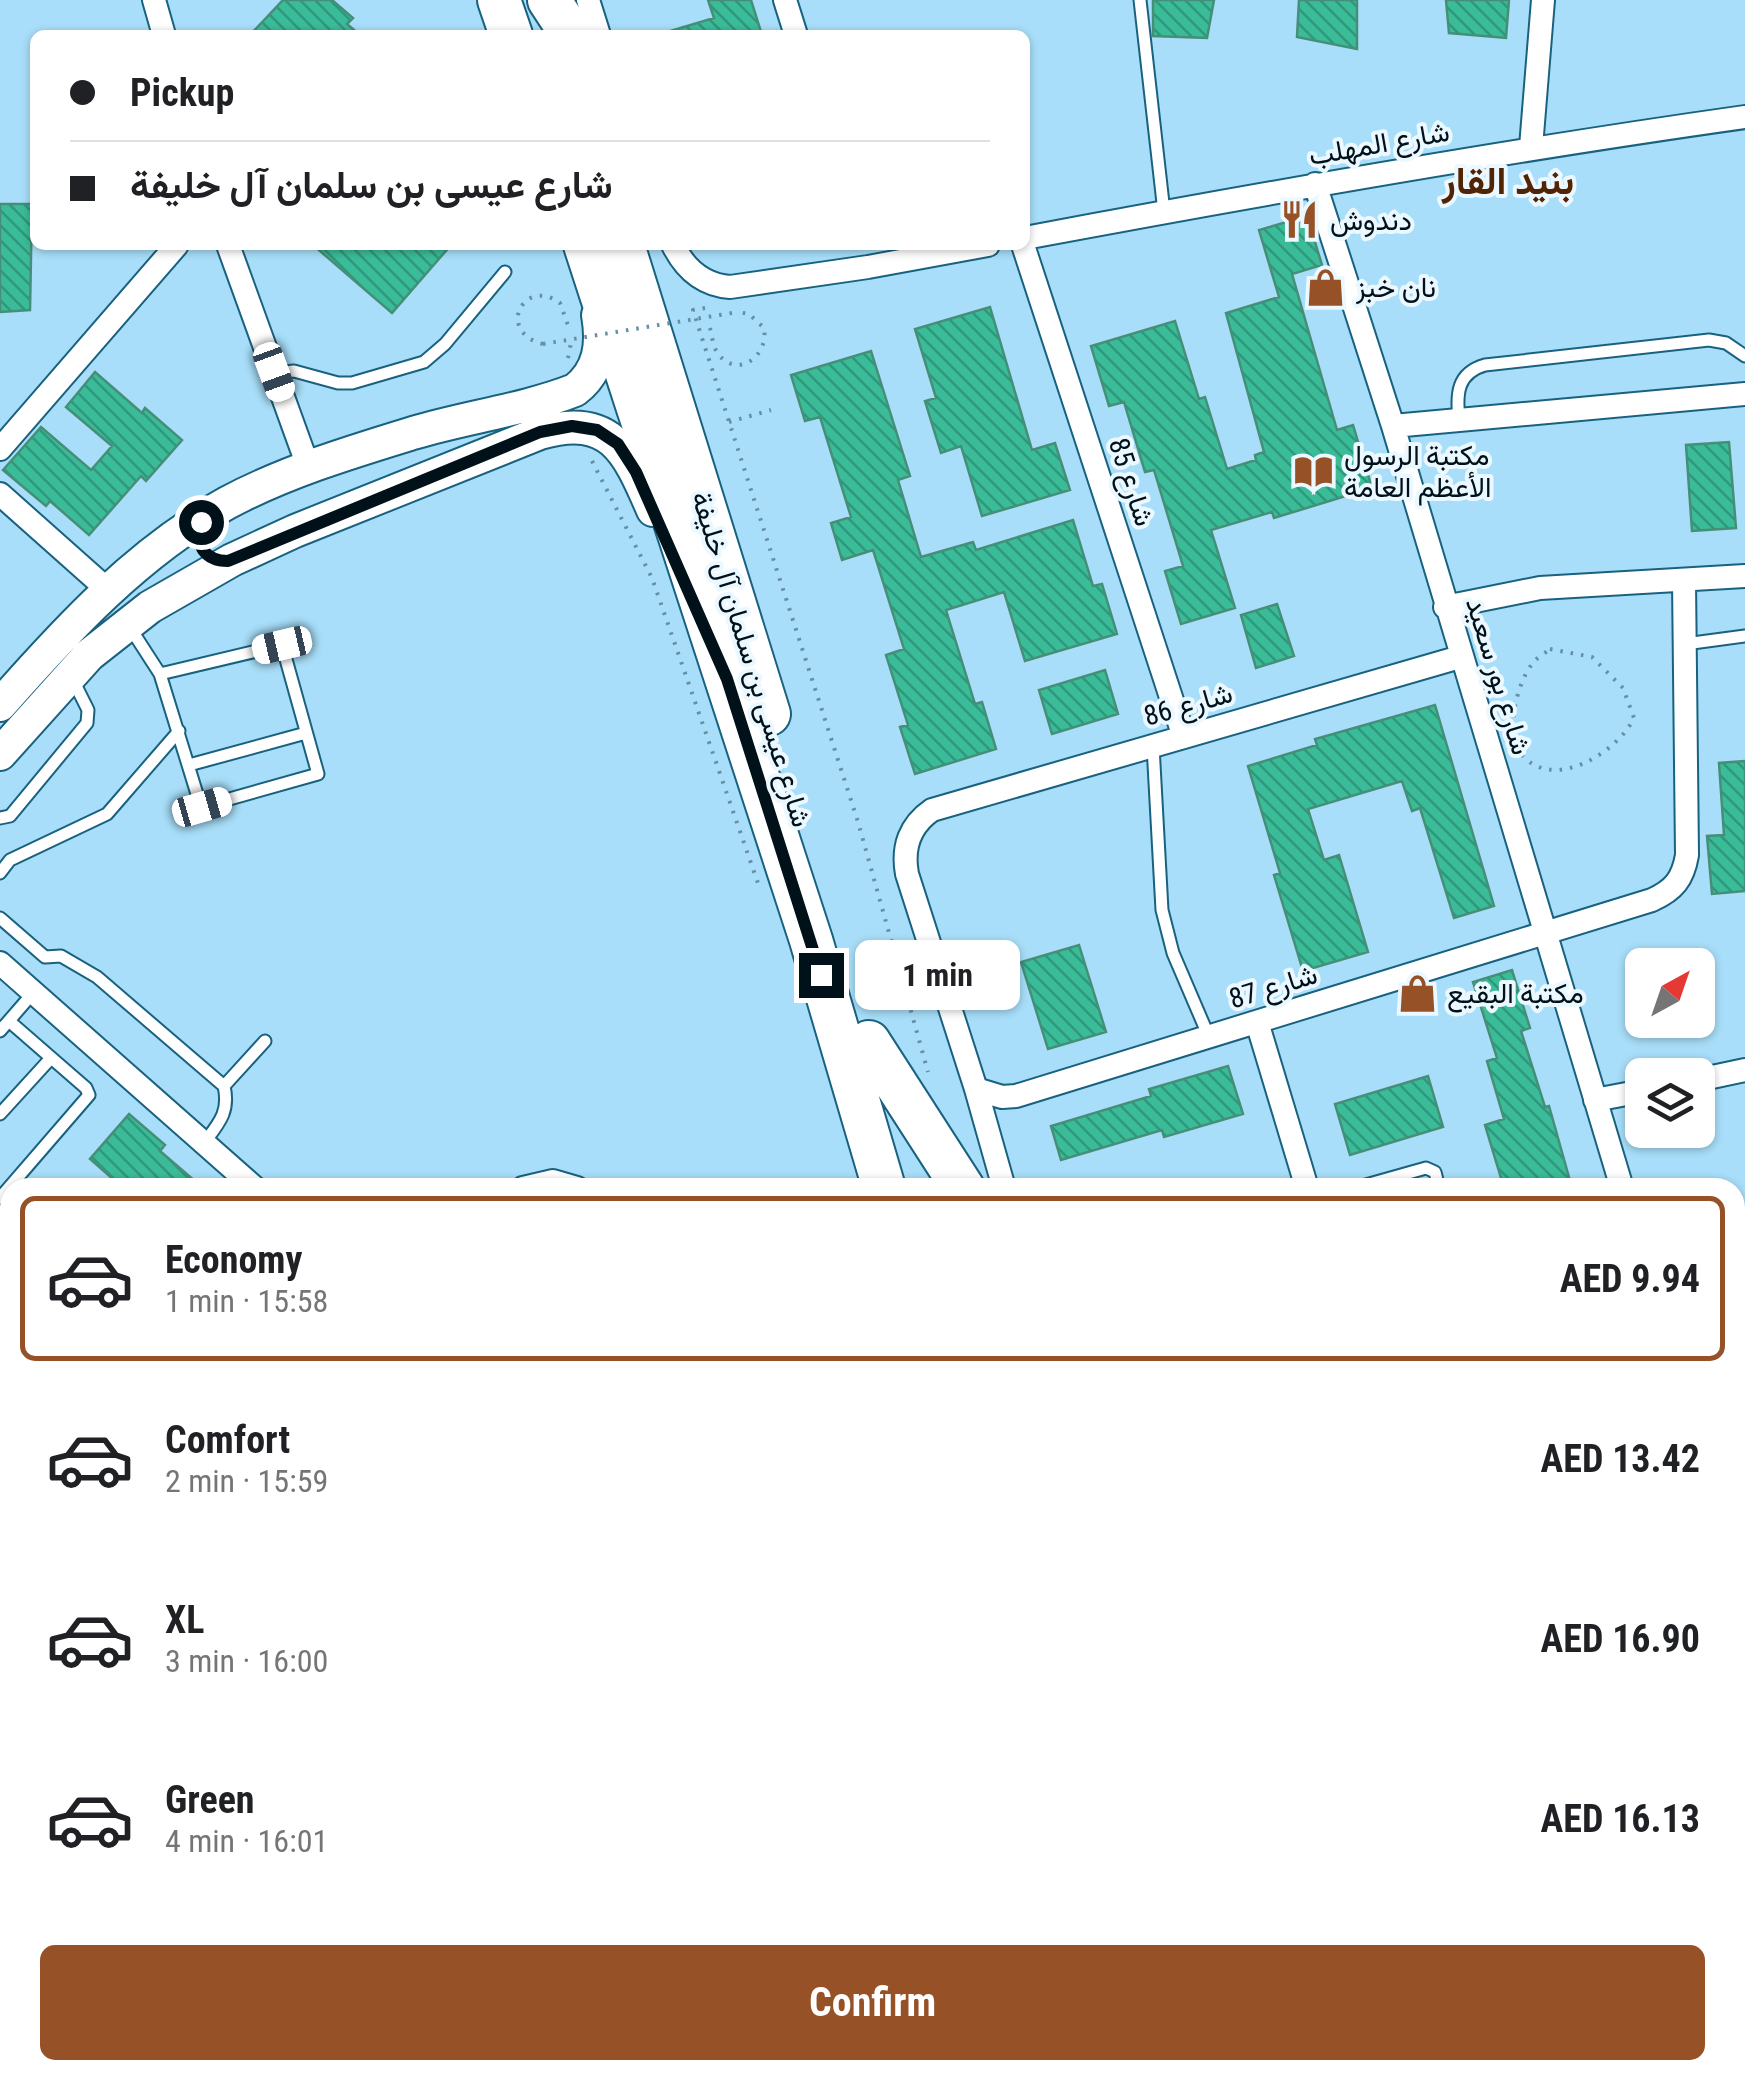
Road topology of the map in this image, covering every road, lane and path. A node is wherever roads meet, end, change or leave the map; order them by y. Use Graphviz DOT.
graph roads {
  1 [pos="154,0"];
  2 [pos="499,0"];
  3 [pos="541,0"];
  4 [pos="549,0"];
  5 [pos="588,0"];
  6 [pos="785,0"];
  7 [pos="1140,0"];
  8 [pos="1544,0"];
  9 [pos="163,30"];
  10 [pos="510,30"];
  11 [pos="551,30"];
  12 [pos="569,30"];
  13 [pos="598,30"];
  14 [pos="794,30"];
  15 [pos="1745,117"];
  16 [pos="1532,147"];
  17 [pos="1315,184"];
  18 [pos="1164,212"];
  19 [pos="1030,241"];
  20 [pos="172,250"];
  21 [pos="230,250"];
  22 [pos="585,250"];
  23 [pos="586,250"];
  24 [pos="625,250"];
  25 [pos="677,250"];
  26 [pos="932,250"];
  27 [pos="1027,250"];
  28 [pos="865,256"];
  29 [pos="505,272"];
  30 [pos="705,308"];
  31 [pos="710,328"];
  32 [pos="570,331"];
  33 [pos="1745,356"];
  34 [pos="274,372"];
  35 [pos="1745,394"];
  36 [pos="772,410"];
  37 [pos="1459,420"];
  38 [pos="729,422"];
  39 [pos="1393,426"];
  40 [pos="560,428"];
  41 [pos="413,433"];
  42 [pos="0,449"];
  43 [pos="309,469"];
  44 [pos="426,478"];
  45 [pos="0,494"];
  46 [pos="207,515"];
  47 [pos="232,560"];
  48 [pos="1745,576"];
  49 [pos="1684,581"];
  50 [pos="109,591"];
  51 [pos="1446,606"];
  52 [pos="126,623"];
  53 [pos="1745,636"];
  54 [pos="1685,644"];
  55 [pos="1460,657"];
  56 [pos="160,674"];
  57 [pos="70,675"];
  58 [pos="727,679"];
  59 [pos="0,705"];
  60 [pos="1634,718"];
  61 [pos="179,731"];
  62 [pos="306,733"];
  63 [pos="1184,737"];
  64 [pos="1153,746"];
  65 [pos="0,754"];
  66 [pos="188,766"];
  67 [pos="0,818"];
  68 [pos="0,873"];
  69 [pos="761,893"];
  70 [pos="0,918"];
  71 [pos="1547,934"];
  72 [pos="0,963"];
  73 [pos="33,992"];
  74 [pos="1257,1022"];
  75 [pos="5,1026"];
  76 [pos="1209,1037"];
  77 [pos="265,1041"];
  78 [pos="869,1042"];
  79 [pos="51,1058"];
  80 [pos="1745,1070"];
  81 [pos="1715,1076"];
  82 [pos="224,1086"];
  83 [pos="932,1087"];
  84 [pos="976,1089"];
  85 [pos="1625,1094"];
  86 [pos="1016,1096"];
  87 [pos="1595,1100"];
  88 [pos="0,1114"];
  89 [pos="988,1129"];
  90 [pos="204,1142"];
  91 [pos="15,1178"];
  92 [pos="244,1178"];
  93 [pos="881,1178"];
  94 [pos="911,1178"];
  95 [pos="957,1178"];
  96 [pos="1001,1178"];
  97 [pos="1304,1178"];
  98 [pos="1390,1178"];
  99 [pos="1436,1178"];
  100 [pos="1619,1178"];
  1 -- 9 [label="street"];
  2 -- 10 [label="highway"];
  3 -- 11 [label="highway"];
  4 -- 12 [label="highway"];
  5 -- 13 [label="street"];
  6 -- 14 [label="street"];
  7 -- 18 [label="lane"];
  8 -- 16 [label="street"];
  15 -- 16 [label="street, شارع المهلب"];
  16 -- 17 [label="street, شارع المهلب"];
  17 -- 18 [label="street, شارع المهلب"];
  17 -- 39 [label="street, شارع بور سعيد"];
  18 -- 19 [label="street, شارع المهلب"];
  20 -- 42 [label="street"];
  21 -- 34 [label="street"];
  22 -- 41 [label="street"];
  23 -- 58 [label="highway, شارع عيسى بن سلمان آل خليفة"];
  24 -- 78 [label="highway, شارع عيسى بن سلمان آل خليفة"];
  25 -- 28 [label="street"];
  26 -- 28 [label="street"];
  27 -- 63 [label="street, شارع 85"];
  29 -- 34 [label="lane"];
  30 -- 38 [label="path"];
  31 -- 32 [label="path, bridge"];
  33 -- 37 [label="lane"];
  34 -- 43 [label="street"];
  35 -- 37 [label="street"];
  36 -- 38 [label="path"];
  37 -- 39 [label="street"];
  38 -- 83 [label="path"];
  39 -- 51 [label="street, شارع بور سعيد"];
  40 -- 44 [label="street"];
  40 -- 58 [label="street"];
  40 -- 69 [label="path"];
  41 -- 43 [label="street"];
  41 -- 44 [label="street"];
  43 -- 46 [label="street"];
  44 -- 47 [label="street"];
  45 -- 50 [label="street"];
  46 -- 47 [label="street"];
  46 -- 50 [label="street"];
  47 -- 52 [label="street"];
  48 -- 49 [label="street"];
  49 -- 51 [label="street"];
  49 -- 54 [label="street"];
  50 -- 59 [label="street"];
  51 -- 55 [label="street, شارع بور سعيد"];
  52 -- 56 [label="lane"];
  52 -- 57 [label="street"];
  53 -- 54 [label="lane"];
  54 -- 71 [label="street, شارع 87"];
  55 -- 63 [label="street, شارع 86"];
  55 -- 71 [label="street, شارع بور سعيد"];
  56 -- 61 [label="lane"];
  56 -- 62 [label="lane"];
  57 -- 65 [label="street"];
  57 -- 67 [label="lane"];
  58 -- 93 [label="highway, شارع عيسى بن سلمان آل خليفة"];
  60 -- 60 [label="path"];
  61 -- 66 [label="lane"];
  61 -- 68 [label="lane"];
  62 -- 66 [label="lane"];
  62 -- 66 [label="lane"];
  63 -- 64 [label="street, شارع 86"];
  64 -- 76 [label="lane"];
  64 -- 84 [label="street, شارع 86"];
  70 -- 82 [label="lane"];
  71 -- 74 [label="street, شارع 87"];
  71 -- 87 [label="street, شارع بور سعيد"];
  72 -- 73 [label="street"];
  73 -- 75 [label="lane"];
  73 -- 90 [label="street"];
  74 -- 76 [label="street, شارع 87"];
  74 -- 97 [label="street"];
  75 -- 79 [label="lane"];
  76 -- 86 [label="street, شارع 87"];
  77 -- 82 [label="lane"];
  78 -- 94 [label="highway, شارع عيسى بن سلمان آل خليفة"];
  78 -- 95 [label="highway"];
  79 -- 88 [label="lane"];
  79 -- 91 [label="lane"];
  80 -- 81 [label="street"];
  82 -- 90 [label="lane"];
  84 -- 86 [label="street, شارع 87"];
  84 -- 89 [label="street"];
  85 -- 87 [label="street"];
  86 -- 89 [label="street"];
  87 -- 100 [label="street, شارع بور سعيد"];
  89 -- 96 [label="street"];
  90 -- 92 [label="street"];
  98 -- 99 [label="lane"];
}
